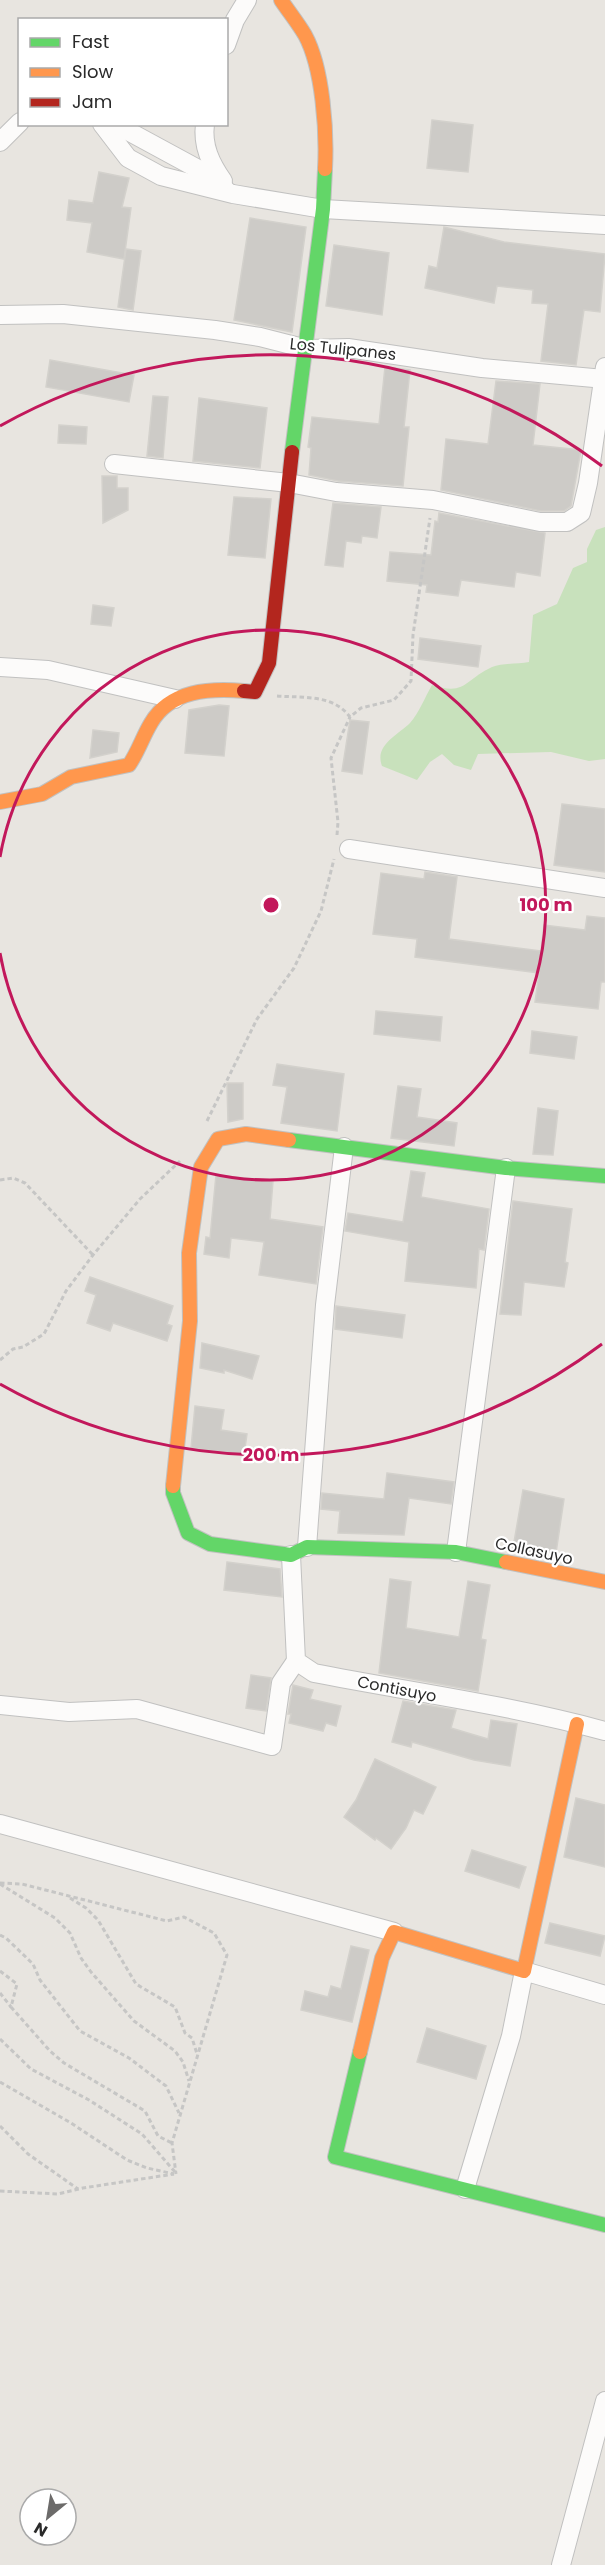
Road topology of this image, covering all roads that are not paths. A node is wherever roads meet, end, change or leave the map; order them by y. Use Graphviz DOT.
graph roads {
  1 [pos="247,0"];
  2 [pos="281,0"];
  3 [pos="228,39"];
  4 [pos="18,124"];
  5 [pos="104,126"];
  6 [pos="119,126"];
  7 [pos="205,126"];
  8 [pos="0,142"];
  9 [pos="232,194"];
  10 [pos="323,209"];
  11 [pos="605,224"];
  12 [pos="5,316"];
  13 [pos="307,349"];
  14 [pos="604,375"];
  15 [pos="114,464"];
  16 [pos="289,483"];
  17 [pos="0,667"];
  18 [pos="175,699"];
  19 [pos="0,802"];
  20 [pos="340,848"];
  21 [pos="605,888"];
  22 [pos="344,1147"];
  23 [pos="506,1168"];
  24 [pos="605,1176"];
  25 [pos="299,1551"];
  26 [pos="456,1551"];
  27 [pos="605,1582"];
  28 [pos="296,1661"];
  29 [pos="0,1706"];
  30 [pos="577,1724"];
  31 [pos="605,1731"];
  32 [pos="0,1824"];
  33 [pos="394,1932"];
  34 [pos="524,1971"];
  35 [pos="605,1995"];
  36 [pos="465,2189"];
  37 [pos="605,2225"];
  38 [pos="605,2401"];
  39 [pos="561,2565"];
  1 -- 3 [label="street"];
  2 -- 10 [label="street"];
  4 -- 8 [label="street"];
  5 -- 9 [label="street"];
  6 -- 9 [label="street"];
  7 -- 9 [label="street"];
  9 -- 10 [label="street"];
  10 -- 11 [label="street"];
  10 -- 13 [label="street"];
  12 -- 13 [label="street, Los Tulipanes"];
  13 -- 14 [label="street, Los Tulipanes"];
  13 -- 16 [label="street"];
  14 -- 16 [label="street"];
  15 -- 16 [label="street"];
  16 -- 18 [label="street"];
  17 -- 18 [label="street"];
  18 -- 19 [label="street"];
  20 -- 21 [label="street"];
  22 -- 23 [label="street, Collasuyo"];
  22 -- 25 [label="street"];
  22 -- 25 [label="street, Collasuyo"];
  23 -- 24 [label="street, Collasuyo"];
  23 -- 26 [label="street"];
  25 -- 26 [label="street, Collasuyo"];
  25 -- 28 [label="street"];
  26 -- 27 [label="street, Collasuyo"];
  28 -- 29 [label="street"];
  28 -- 30 [label="street, Contisuyo"];
  30 -- 31 [label="street, Contisuyo"];
  30 -- 34 [label="street"];
  32 -- 33 [label="street"];
  33 -- 34 [label="street"];
  33 -- 36 [label="street"];
  34 -- 35 [label="street"];
  34 -- 36 [label="street"];
  36 -- 37 [label="street"];
  38 -- 39 [label="street"];
}
